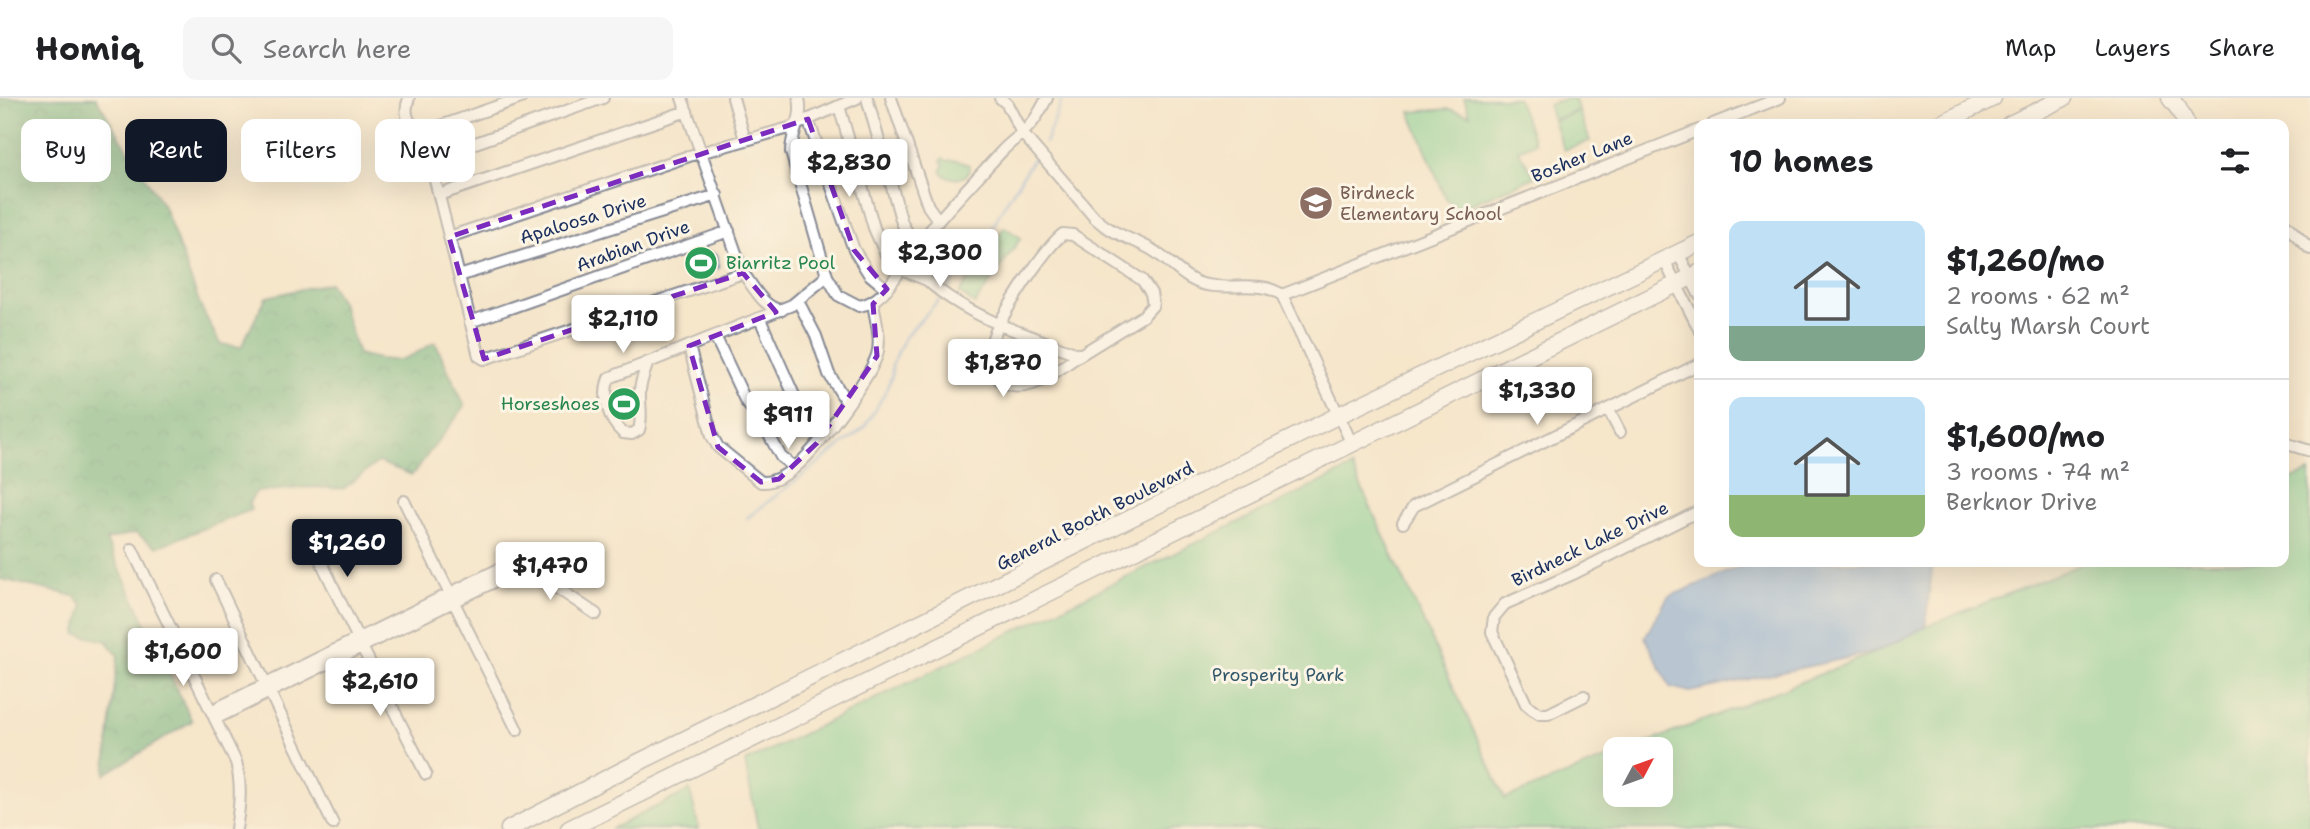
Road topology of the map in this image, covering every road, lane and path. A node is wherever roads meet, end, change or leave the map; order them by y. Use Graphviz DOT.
graph roads {
  1 [pos="409,98"];
  2 [pos="521,98"];
  3 [pos="603,98"];
  4 [pos="682,98"];
  5 [pos="733,98"];
  6 [pos="799,98"];
  7 [pos="823,98"];
  8 [pos="867,98"];
  9 [pos="891,98"];
  10 [pos="1000,98"];
  11 [pos="1047,98"];
  12 [pos="1780,98"];
  13 [pos="1993,98"];
  14 [pos="2064,98"];
  15 [pos="2162,98"];
  16 [pos="2170,98"];
  17 [pos="854,99"];
  18 [pos="839,106"];
  19 [pos="687,111"];
  20 [pos="826,111"];
  21 [pos="408,119"];
  22 [pos="460,119"];
  23 [pos="1726,119"];
  24 [pos="1950,119"];
  25 [pos="2020,119"];
  26 [pos="2182,119"];
  27 [pos="2184,119"];
  28 [pos="804,122"];
  29 [pos="1022,132"];
  30 [pos="1694,132"];
  31 [pos="744,140"];
  32 [pos="475,143"];
  33 [pos="702,152"];
  34 [pos="436,182"];
  35 [pos="439,195"];
  36 [pos="717,195"];
  37 [pos="938,220"];
  38 [pos="2289,228"];
  39 [pos="729,231"];
  40 [pos="449,237"];
  41 [pos="1694,245"];
  42 [pos="916,248"];
  43 [pos="2310,249"];
  44 [pos="1671,256"];
  45 [pos="900,271"];
  46 [pos="743,273"];
  47 [pos="459,275"];
  48 [pos="827,276"];
  49 [pos="1688,278"];
  50 [pos="927,280"];
  51 [pos="887,289"];
  52 [pos="1282,295"];
  53 [pos="798,301"];
  54 [pos="873,302"];
  55 [pos="1694,306"];
  56 [pos="782,310"];
  57 [pos="760,319"];
  58 [pos="470,322"];
  59 [pos="999,324"];
  60 [pos="715,336"];
  61 [pos="689,346"];
  62 [pos="1080,355"];
  63 [pos="648,362"];
  64 [pos="1694,366"];
  65 [pos="847,403"];
  66 [pos="1608,409"];
  67 [pos="1337,416"];
  68 [pos="1620,432"];
  69 [pos="824,433"];
  70 [pos="1352,444"];
  71 [pos="2289,445"];
  72 [pos="2310,451"];
  73 [pos="794,467"];
  74 [pos="404,501"];
  75 [pos="1694,514"];
  76 [pos="1403,523"];
  77 [pos="308,534"];
  78 [pos="132,549"];
  79 [pos="216,580"];
  80 [pos="452,597"];
  81 [pos="596,614"];
  82 [pos="360,643"];
  83 [pos="269,687"];
  84 [pos="1584,696"];
  85 [pos="213,715"];
  86 [pos="517,730"];
  87 [pos="426,774"];
  88 [pos="333,824"];
  89 [pos="236,829"];
  90 [pos="509,829"];
  91 [pos="569,829"];
  1 -- 21 [label="street"];
  2 -- 22 [label="street"];
  3 -- 32 [label="street"];
  4 -- 19 [label="street"];
  5 -- 31 [label="street"];
  6 -- 28 [label="street"];
  7 -- 20 [label="street"];
  8 -- 42 [label="street"];
  9 -- 37 [label="street"];
  10 -- 29 [label="street"];
  11 -- 29 [label="street"];
  12 -- 23 [label="street"];
  13 -- 24 [label="highway"];
  14 -- 25 [label="highway"];
  15 -- 26 [label="street"];
  16 -- 27 [label="highway"];
  17 -- 18 [label="street"];
  18 -- 20 [label="street"];
  18 -- 45 [label="street"];
  19 -- 33 [label="street"];
  19 -- 35 [label="street"];
  20 -- 28 [label="street"];
  28 -- 31 [label="street"];
  28 -- 48 [label="street"];
  28 -- 51 [label="street"];
  29 -- 37 [label="street"];
  29 -- 52 [label="street"];
  30 -- 52 [label="street, Bosher Lane"];
  31 -- 33 [label="street"];
  33 -- 36 [label="street"];
  33 -- 40 [label="street"];
  34 -- 35 [label="street"];
  35 -- 40 [label="street"];
  36 -- 39 [label="street"];
  36 -- 47 [label="street, Apaloosa Drive"];
  37 -- 42 [label="street"];
  38 -- 43 [label="street"];
  39 -- 46 [label="street"];
  39 -- 58 [label="street, Arabian Drive"];
  40 -- 47 [label="street"];
  41 -- 44 [label="highway, General Booth Boulevard"];
  42 -- 45 [label="street"];
  42 -- 50 [label="street"];
  44 -- 49 [label="street"];
  44 -- 49 [label="street"];
  44 -- 67 [label="highway, General Booth Boulevard"];
  45 -- 50 [label="street"];
  45 -- 51 [label="street"];
  46 -- 56 [label="street"];
  46 -- 58 [label="street"];
  47 -- 58 [label="street"];
  48 -- 53 [label="street"];
  48 -- 54 [label="street"];
  49 -- 55 [label="street"];
  49 -- 70 [label="highway"];
  50 -- 59 [label="street"];
  51 -- 54 [label="street"];
  52 -- 67 [label="street"];
  53 -- 56 [label="street"];
  53 -- 65 [label="street"];
  54 -- 65 [label="street"];
  56 -- 57 [label="street"];
  57 -- 60 [label="street"];
  57 -- 69 [label="street"];
  59 -- 62 [label="street"];
  59 -- 62 [label="street"];
  59 -- 62 [label="street"];
  60 -- 61 [label="street"];
  60 -- 73 [label="street"];
  61 -- 63 [label="street"];
  61 -- 73 [label="street"];
  63 -- 63 [label="street"];
  64 -- 66 [label="street"];
  65 -- 69 [label="street"];
  66 -- 68 [label="street"];
  66 -- 76 [label="street"];
  67 -- 70 [label="street"];
  67 -- 90 [label="highway, General Booth Boulevard"];
  69 -- 73 [label="street"];
  70 -- 91 [label="highway"];
  71 -- 72 [label="street"];
  74 -- 80 [label="street"];
  75 -- 84 [label="street, Birdneck Lake Drive"];
  77 -- 82 [label="street"];
  78 -- 85 [label="street"];
  79 -- 83 [label="street"];
  80 -- 81 [label="street"];
  80 -- 82 [label="street"];
  80 -- 86 [label="street"];
  82 -- 83 [label="street"];
  82 -- 87 [label="street"];
  83 -- 85 [label="street"];
  83 -- 88 [label="street"];
  85 -- 89 [label="street"];
}
